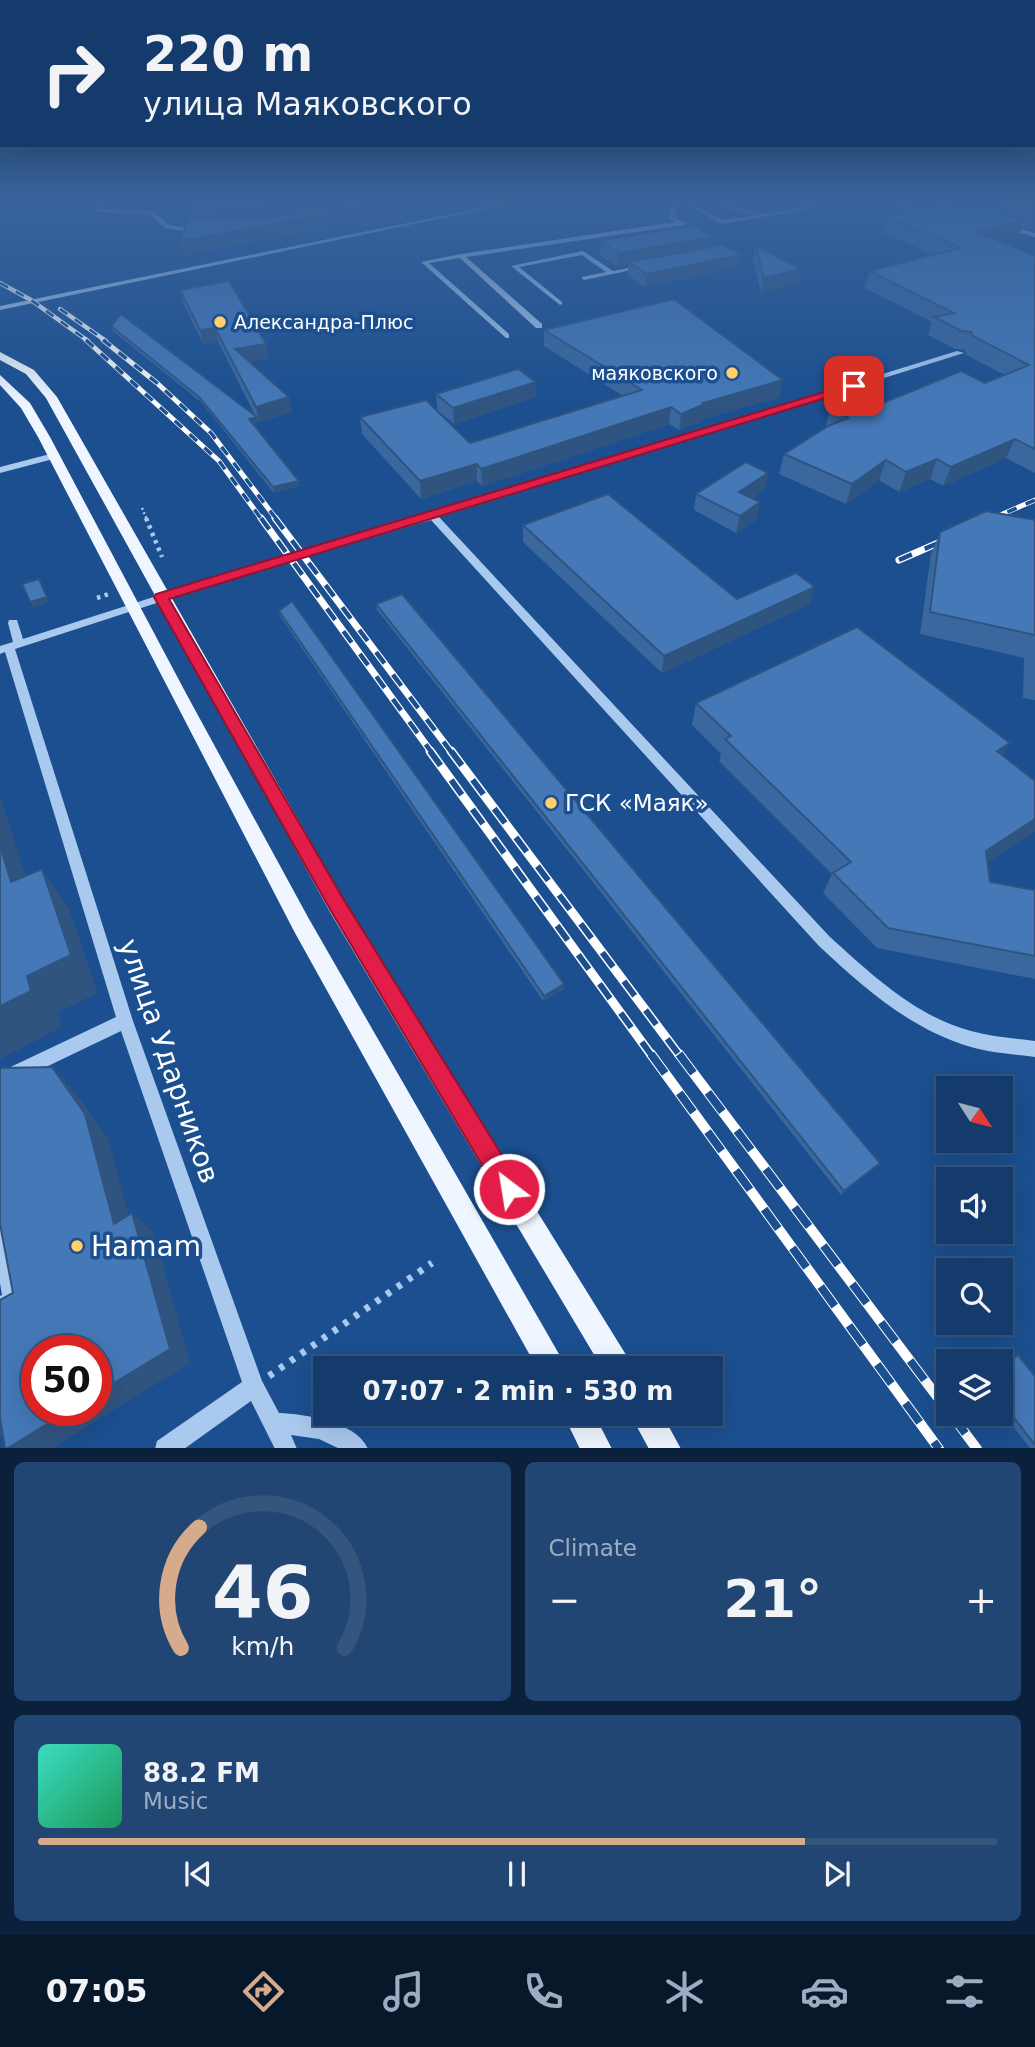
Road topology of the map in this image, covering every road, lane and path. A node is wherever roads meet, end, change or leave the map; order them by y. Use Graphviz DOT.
graph roads {
  1 [pos="629,270"];
  2 [pos="183,271"];
  3 [pos="434,271"];
  4 [pos="477,271"];
  5 [pos="520,271"];
  6 [pos="608,271"];
  7 [pos="626,271"];
  8 [pos="612,273"];
  9 [pos="584,278"];
  10 [pos="640,278"];
  11 [pos="560,303"];
  12 [pos="0,308"];
  13 [pos="539,326"];
  14 [pos="506,336"];
  15 [pos="960,354"];
  16 [pos="0,355"];
  17 [pos="0,378"];
  18 [pos="54,456"];
  19 [pos="0,470"];
  20 [pos="142,508"];
  21 [pos="433,516"];
  22 [pos="163,560"];
  23 [pos="110,594"];
  24 [pos="161,597"];
  25 [pos="97,598"];
  26 [pos="131,607"];
  27 [pos="13,623"];
  28 [pos="9,647"];
  29 [pos="125,1021"];
  30 [pos="1035,1049"];
  31 [pos="0,1081"];
  32 [pos="0,1234"];
  33 [pos="432,1263"];
  34 [pos="0,1307"];
  35 [pos="546,1356"];
  36 [pos="611,1356"];
  37 [pos="254,1385"];
  38 [pos="274,1423"];
  39 [pos="585,1426"];
  40 [pos="652,1426"];
  41 [pos="165,1448"];
  42 [pos="287,1448"];
  43 [pos="358,1448"];
  44 [pos="597,1448"];
  45 [pos="666,1448"];
  1 -- 10 [label="street"];
  2 -- 12 [label="street"];
  3 -- 14 [label="street"];
  4 -- 13 [label="street"];
  5 -- 11 [label="street"];
  6 -- 8 [label="street"];
  7 -- 8 [label="street"];
  8 -- 9 [label="street"];
  15 -- 21 [label="street"];
  16 -- 24 [label="main road"];
  17 -- 18 [label="main road"];
  18 -- 19 [label="street"];
  18 -- 26 [label="main road"];
  20 -- 22 [label="path"];
  21 -- 24 [label="street"];
  21 -- 30 [label="street"];
  23 -- 25 [label="path"];
  24 -- 26 [label="street"];
  24 -- 36 [label="main road"];
  26 -- 28 [label="street"];
  26 -- 35 [label="main road"];
  27 -- 28 [label="street, улица Ударников"];
  28 -- 29 [label="street, улица Ударников"];
  29 -- 31 [label="street"];
  29 -- 37 [label="street, улица Ударников"];
  32 -- 34 [label="street"];
  33 -- 37 [label="path"];
  37 -- 38 [label="street, улица Ударников"];
  37 -- 41 [label="street"];
  38 -- 42 [label="street, улица Ударников"];
  38 -- 43 [label="street"];
  39 -- 44 [label="main road"];
  40 -- 45 [label="main road"];
}
